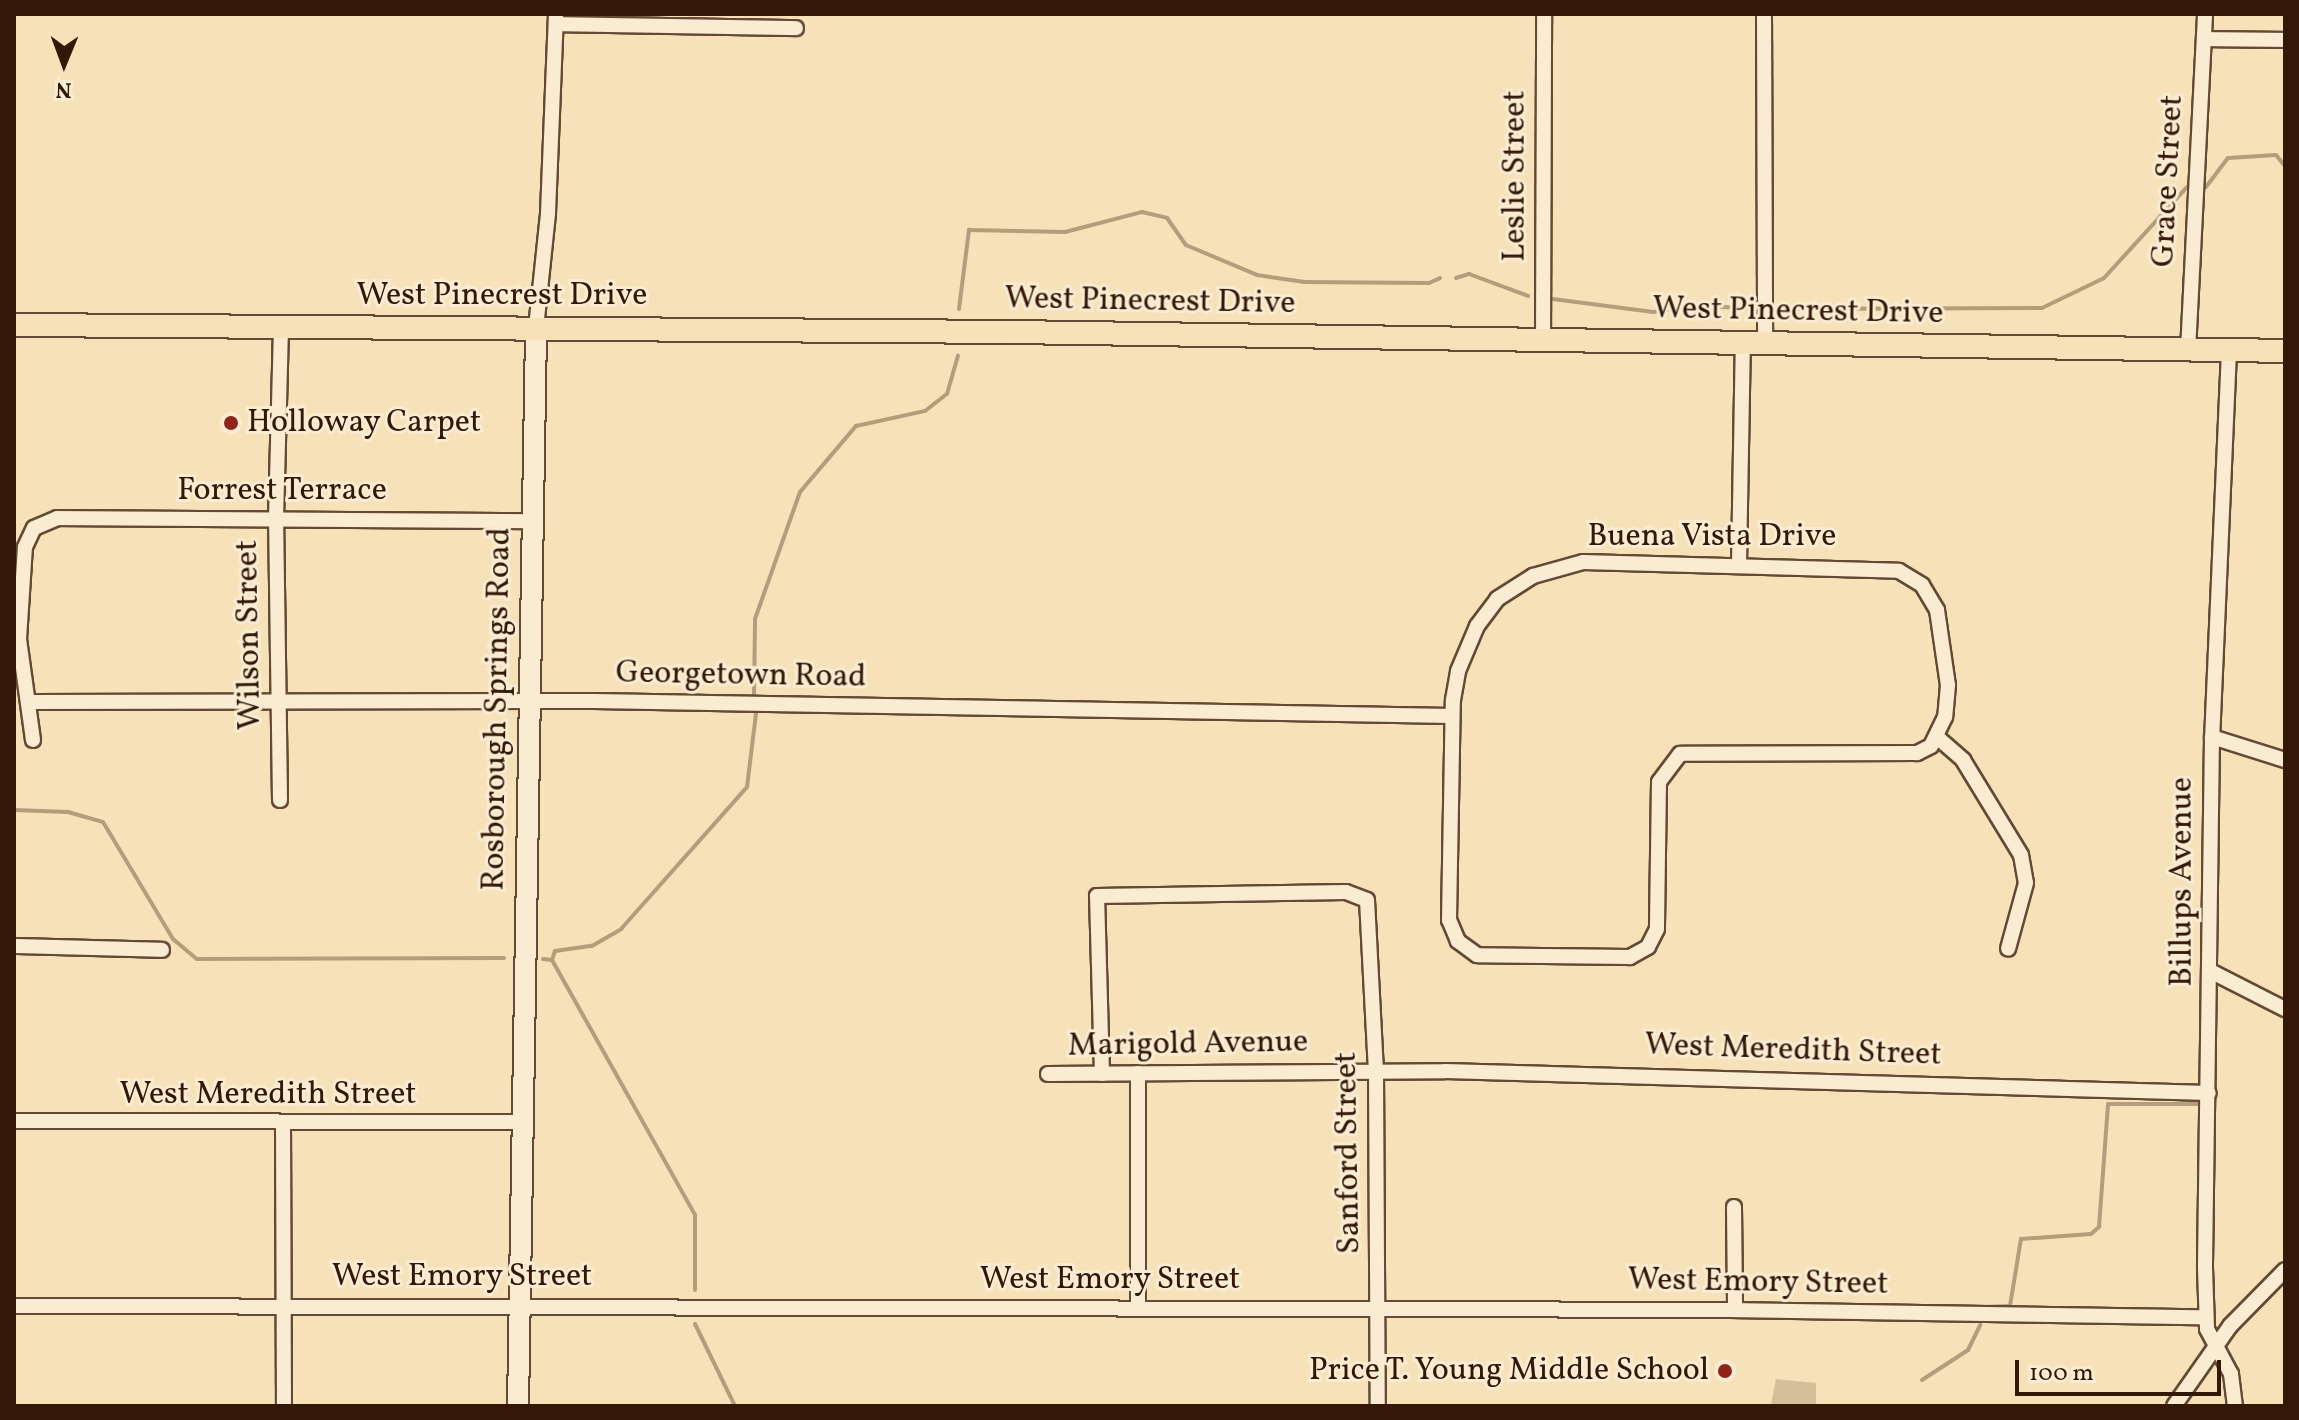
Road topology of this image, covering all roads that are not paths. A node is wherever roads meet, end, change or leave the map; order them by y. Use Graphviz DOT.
graph roads {
  1 [pos="1544,14"];
  2 [pos="1764,14"];
  3 [pos="2205,14"];
  4 [pos="556,19"];
  5 [pos="796,28"];
  6 [pos="2204,39"];
  7 [pos="2285,40"];
  8 [pos="14,325"];
  9 [pos="281,326"];
  10 [pos="536,328"];
  11 [pos="1543,339"];
  12 [pos="1754,344"];
  13 [pos="2188,351"];
  14 [pos="2229,351"];
  15 [pos="2285,351"];
  16 [pos="276,519"];
  17 [pos="532,521"];
  18 [pos="1739,564"];
  19 [pos="17,639"];
  20 [pos="280,701"];
  21 [pos="528,701"];
  22 [pos="30,702"];
  23 [pos="1452,716"];
  24 [pos="1937,737"];
  25 [pos="2212,737"];
  26 [pos="33,740"];
  27 [pos="2285,760"];
  28 [pos="280,800"];
  29 [pos="14,946"];
  30 [pos="2008,949"];
  31 [pos="162,950"];
  32 [pos="2210,971"];
  33 [pos="2285,1009"];
  34 [pos="1376,1072"];
  35 [pos="1138,1073"];
  36 [pos="1048,1074"];
  37 [pos="1102,1074"];
  38 [pos="2209,1093"];
  39 [pos="14,1121"];
  40 [pos="522,1122"];
  41 [pos="283,1125"];
  42 [pos="1734,1207"];
  43 [pos="2285,1270"];
  44 [pos="286,1304"];
  45 [pos="14,1306"];
  46 [pos="519,1306"];
  47 [pos="1138,1308"];
  48 [pos="1380,1309"];
  49 [pos="1735,1310"];
  50 [pos="2206,1317"];
  51 [pos="2213,1348"];
  52 [pos="284,1406"];
  53 [pos="518,1406"];
  54 [pos="1378,1406"];
  55 [pos="2174,1406"];
  56 [pos="2235,1406"];
  1 -- 11 [label="street, Leslie Street"];
  2 -- 12 [label="street"];
  3 -- 6 [label="street, Grace Street"];
  4 -- 5 [label="street"];
  4 -- 10 [label="street, Rosborough Springs Road"];
  6 -- 7 [label="street"];
  6 -- 13 [label="street, Grace Street"];
  8 -- 9 [label="main road, West Pinecrest Drive"];
  9 -- 10 [label="main road, West Pinecrest Drive"];
  9 -- 16 [label="street, Wilson Street"];
  10 -- 11 [label="main road, West Pinecrest Drive"];
  10 -- 17 [label="street, Rosborough Springs Road"];
  11 -- 12 [label="main road, West Pinecrest Drive"];
  12 -- 13 [label="main road, West Pinecrest Drive"];
  12 -- 18 [label="street"];
  13 -- 14 [label="main road, West Pinecrest Drive"];
  14 -- 15 [label="main road, West Pinecrest Drive"];
  14 -- 25 [label="street, Billups Avenue"];
  16 -- 17 [label="street, Forrest Terrace"];
  16 -- 19 [label="street, Forrest Terrace"];
  16 -- 20 [label="street, Wilson Street"];
  17 -- 21 [label="street, Rosborough Springs Road"];
  18 -- 23 [label="street, Buena Vista Drive"];
  18 -- 24 [label="street, Buena Vista Drive"];
  19 -- 22 [label="street"];
  20 -- 21 [label="street, Georgetown Road"];
  20 -- 22 [label="street, Georgetown Road"];
  20 -- 28 [label="street, Wilson Street"];
  21 -- 23 [label="street, Georgetown Road"];
  21 -- 40 [label="street, Rosborough Springs Road"];
  22 -- 26 [label="street"];
  23 -- 24 [label="street, Buena Vista Drive"];
  24 -- 30 [label="street"];
  25 -- 27 [label="street"];
  25 -- 32 [label="street, Billups Avenue"];
  29 -- 31 [label="street"];
  32 -- 33 [label="street"];
  32 -- 38 [label="street, Billups Avenue"];
  34 -- 35 [label="street, Marigold Avenue"];
  34 -- 37 [label="street, Sanford Street"];
  34 -- 38 [label="street, West Meredith Street"];
  34 -- 48 [label="street, Sanford Street"];
  35 -- 37 [label="street, Marigold Avenue"];
  35 -- 47 [label="street"];
  36 -- 37 [label="street, Marigold Avenue"];
  38 -- 50 [label="street, Billups Avenue"];
  39 -- 41 [label="street, West Meredith Street"];
  40 -- 41 [label="street, West Meredith Street"];
  40 -- 46 [label="street, Rosborough Springs Road"];
  41 -- 44 [label="street"];
  42 -- 49 [label="street"];
  43 -- 51 [label="street"];
  44 -- 45 [label="street, West Emory Street"];
  44 -- 46 [label="street, West Emory Street"];
  44 -- 52 [label="street"];
  46 -- 47 [label="street, West Emory Street"];
  46 -- 53 [label="street, Rosborough Springs Road"];
  47 -- 48 [label="street, West Emory Street"];
  48 -- 49 [label="street, West Emory Street"];
  48 -- 54 [label="street, Sanford Street"];
  49 -- 50 [label="street, West Emory Street"];
  50 -- 51 [label="street, Billups Avenue"];
  51 -- 55 [label="street"];
  51 -- 56 [label="street, Billups Avenue"];
}
